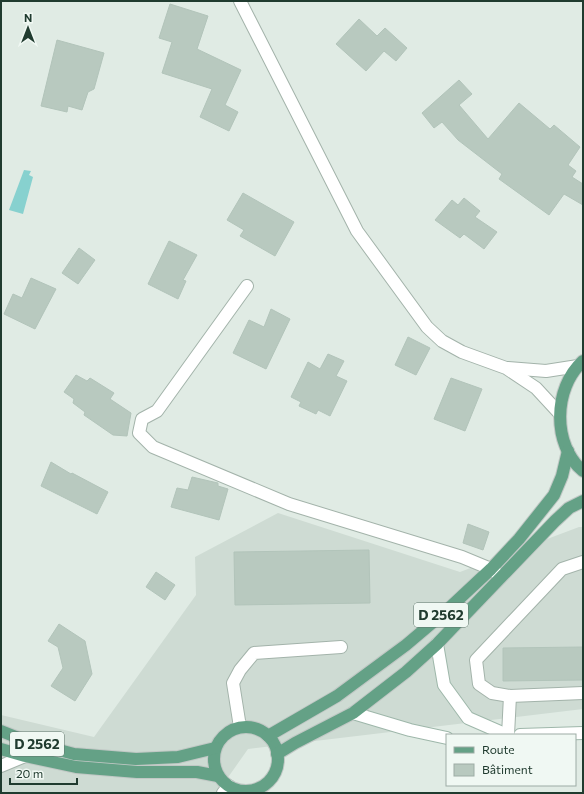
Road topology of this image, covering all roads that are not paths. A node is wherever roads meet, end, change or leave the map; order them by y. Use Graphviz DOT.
graph roads {
  1 [pos="240,1"];
  2 [pos="247,286"];
  3 [pos="580,364"];
  4 [pos="506,368"];
  5 [pos="560,414"];
  6 [pos="568,451"];
  7 [pos="583,471"];
  8 [pos="583,501"];
  9 [pos="583,562"];
  10 [pos="491,569"];
  11 [pos="502,578"];
  12 [pos="437,644"];
  13 [pos="341,647"];
  14 [pos="583,693"];
  15 [pos="510,696"];
  16 [pos="353,713"];
  17 [pos="240,727"];
  18 [pos="1,731"];
  19 [pos="583,733"];
  20 [pos="505,734"];
  21 [pos="507,734"];
  22 [pos="552,734"];
  23 [pos="268,736"];
  24 [pos="446,738"];
  25 [pos="215,748"];
  26 [pos="1,749"];
  27 [pos="277,754"];
  28 [pos="25,756"];
  29 [pos="1,766"];
  30 [pos="218,776"];
  31 [pos="226,790"];
  1 -- 4 [label="street"];
  2 -- 10 [label="street"];
  3 -- 4 [label="street"];
  3 -- 5 [label="main road"];
  4 -- 5 [label="street"];
  5 -- 6 [label="main road"];
  6 -- 7 [label="main road"];
  6 -- 10 [label="main road, D 2562"];
  8 -- 11 [label="main road, D 2562"];
  9 -- 15 [label="street"];
  10 -- 11 [label="street"];
  10 -- 23 [label="main road, D 2562"];
  11 -- 12 [label="main road, D 2562"];
  12 -- 16 [label="main road, D 2562"];
  12 -- 20 [label="street"];
  13 -- 17 [label="street"];
  14 -- 15 [label="street"];
  15 -- 21 [label="street"];
  16 -- 24 [label="street"];
  16 -- 27 [label="main road, D 2562"];
  17 -- 23 [label="main road"];
  17 -- 25 [label="main road"];
  18 -- 25 [label="main road, D 2562"];
  19 -- 22 [label="street"];
  23 -- 27 [label="main road"];
  25 -- 30 [label="main road"];
  26 -- 28 [label="main road, D 2562"];
  27 -- 31 [label="main road"];
  28 -- 29 [label="street"];
  28 -- 30 [label="main road, D 2562"];
  30 -- 31 [label="main road"];
}
